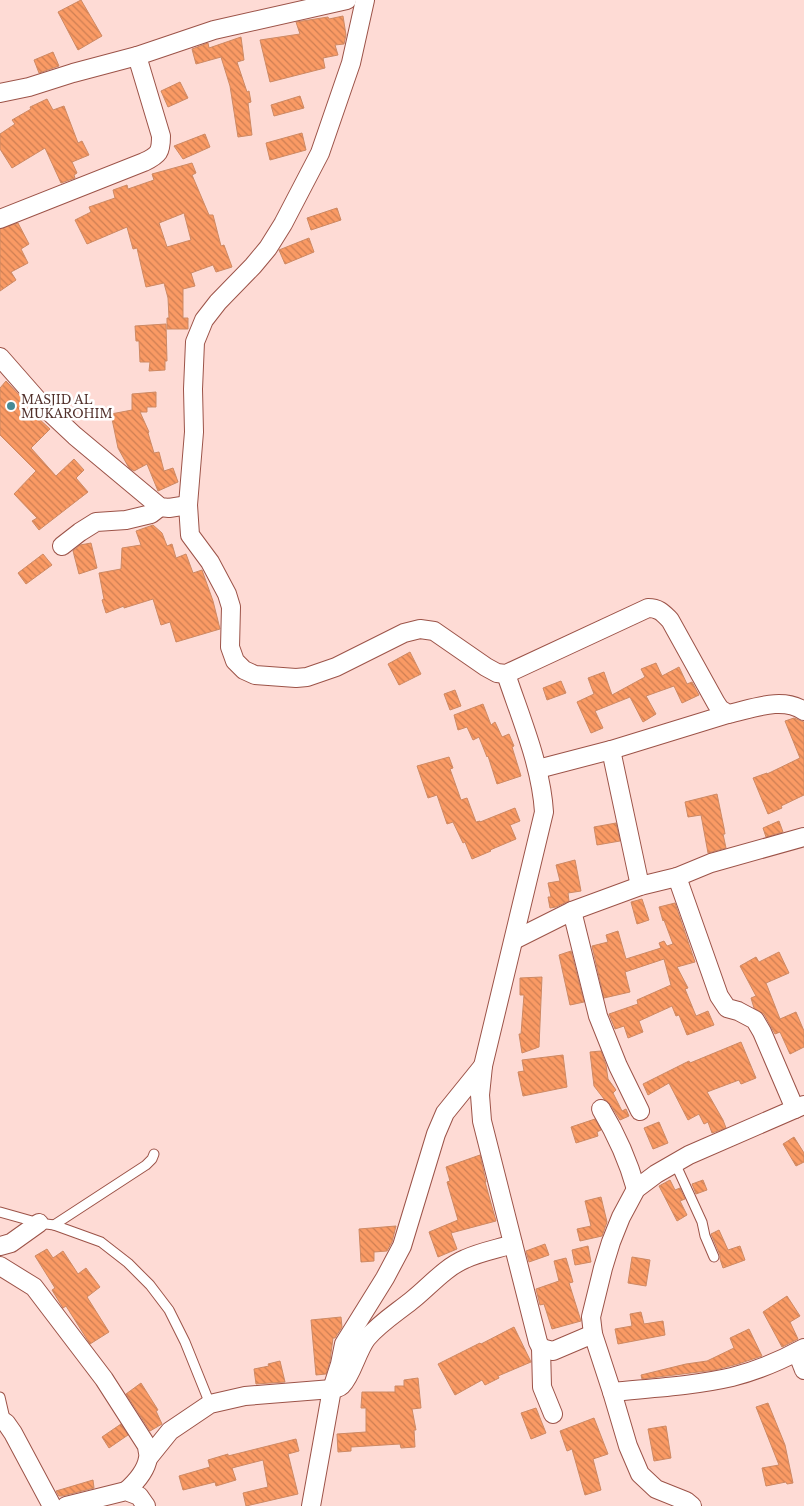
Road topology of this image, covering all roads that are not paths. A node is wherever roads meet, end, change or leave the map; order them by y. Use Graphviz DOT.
graph roads {
  1 [pos="347,0"];
  2 [pos="365,0"];
  3 [pos="137,56"];
  4 [pos="0,93"];
  5 [pos="0,219"];
  6 [pos="0,357"];
  7 [pos="188,505"];
  8 [pos="160,506"];
  9 [pos="62,546"];
  10 [pos="506,674"];
  11 [pos="804,711"];
  12 [pos="728,714"];
  13 [pos="611,750"];
  14 [pos="538,769"];
  15 [pos="804,837"];
  16 [pos="677,877"];
  17 [pos="640,886"];
  18 [pos="572,911"];
  19 [pos="514,940"];
  20 [pos="483,1066"];
  21 [pos="800,1107"];
  22 [pos="601,1108"];
  23 [pos="640,1111"];
  24 [pos="154,1154"];
  25 [pos="675,1163"];
  26 [pos="636,1188"];
  27 [pos="0,1212"];
  28 [pos="47,1224"];
  29 [pos="513,1244"];
  30 [pos="0,1246"];
  31 [pos="714,1257"];
  32 [pos="0,1266"];
  33 [pos="593,1334"];
  34 [pos="541,1348"];
  35 [pos="800,1350"];
  36 [pos="804,1370"];
  37 [pos="332,1389"];
  38 [pos="612,1392"];
  39 [pos="0,1397"];
  40 [pos="210,1404"];
  41 [pos="553,1414"];
  42 [pos="3,1421"];
  43 [pos="149,1457"];
  44 [pos="126,1491"];
  45 [pos="52,1506"];
  46 [pos="66,1506"];
  47 [pos="146,1506"];
  48 [pos="311,1506"];
  49 [pos="692,1506"];
  1 -- 3 [label="street"];
  2 -- 7 [label="street"];
  3 -- 4 [label="street"];
  3 -- 5 [label="street"];
  6 -- 8 [label="street"];
  7 -- 8 [label="street"];
  7 -- 10 [label="street"];
  8 -- 9 [label="street"];
  10 -- 12 [label="street"];
  10 -- 14 [label="street"];
  11 -- 12 [label="street"];
  12 -- 13 [label="street"];
  13 -- 14 [label="street"];
  13 -- 17 [label="street"];
  14 -- 19 [label="street"];
  15 -- 16 [label="street"];
  16 -- 17 [label="street"];
  16 -- 21 [label="street"];
  17 -- 18 [label="street"];
  18 -- 19 [label="street"];
  18 -- 23 [label="street"];
  19 -- 20 [label="street"];
  20 -- 29 [label="street"];
  20 -- 37 [label="street"];
  21 -- 25 [label="street"];
  22 -- 26 [label="street"];
  24 -- 28 [label="lane"];
  25 -- 26 [label="street"];
  25 -- 31 [label="lane"];
  26 -- 33 [label="street"];
  27 -- 28 [label="lane"];
  28 -- 30 [label="street"];
  28 -- 40 [label="lane"];
  29 -- 34 [label="street"];
  29 -- 37 [label="street"];
  32 -- 43 [label="street"];
  33 -- 34 [label="street"];
  33 -- 38 [label="street"];
  34 -- 41 [label="street"];
  35 -- 36 [label="street"];
  35 -- 38 [label="street"];
  37 -- 40 [label="street"];
  37 -- 48 [label="street"];
  38 -- 49 [label="street"];
  39 -- 42 [label="lane"];
  40 -- 43 [label="street"];
  42 -- 45 [label="street"];
  43 -- 44 [label="street"];
  44 -- 46 [label="street"];
  44 -- 47 [label="street"];
}
